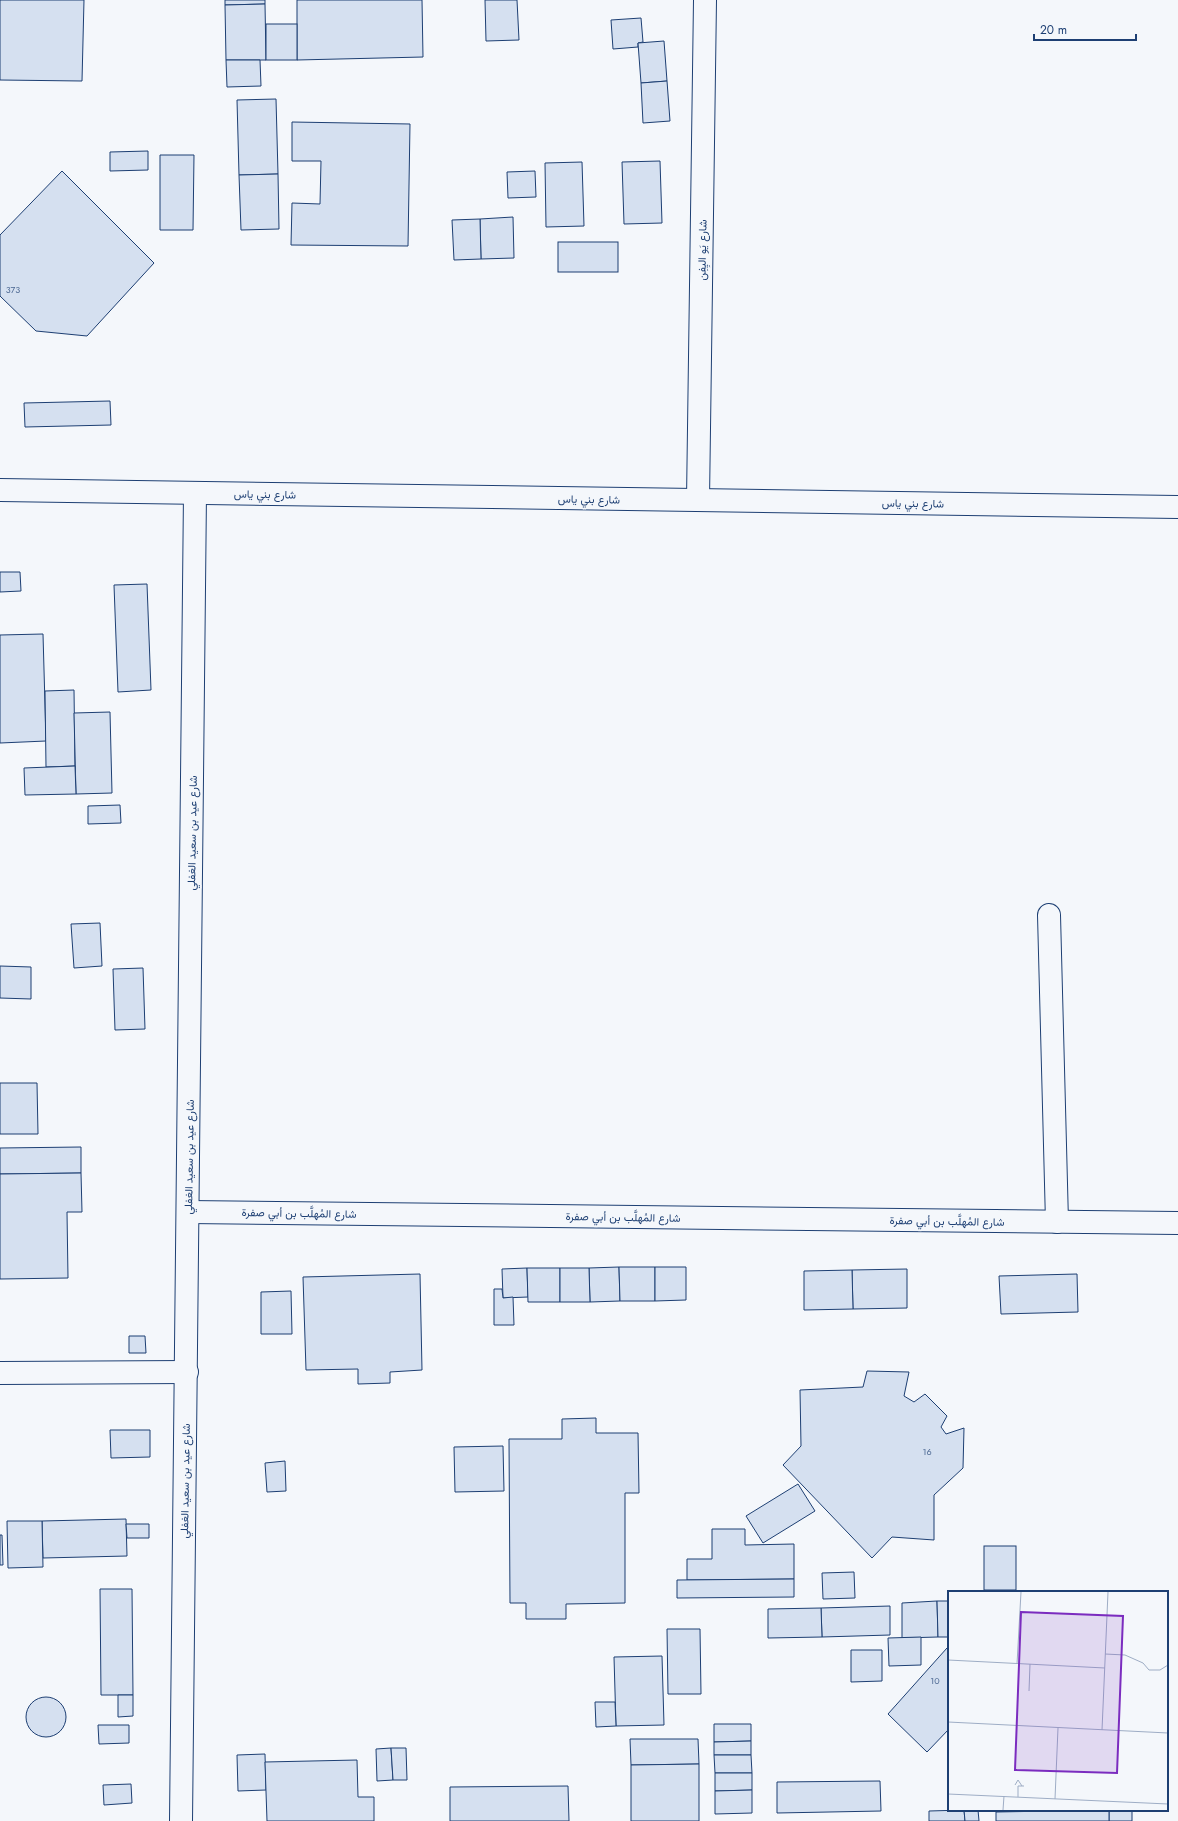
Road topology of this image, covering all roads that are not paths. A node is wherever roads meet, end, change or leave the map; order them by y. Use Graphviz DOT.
graph roads {
  1 [pos="705,0"];
  2 [pos="0,490"];
  3 [pos="195,493"];
  4 [pos="698,500"];
  5 [pos="1178,507"];
  6 [pos="1049,915"];
  7 [pos="188,1212"];
  8 [pos="1057,1222"];
  9 [pos="1178,1223"];
  10 [pos="187,1372"];
  11 [pos="0,1373"];
  12 [pos="181,1821"];
  1 -- 4 [label="street, شارع يَو اليِفِن"];
  2 -- 3 [label="street, شارع بني ياس"];
  3 -- 4 [label="street, شارع بني ياس"];
  3 -- 7 [label="street, شارع عيد بن سعيد الغفلي"];
  4 -- 5 [label="street, شارع بني ياس"];
  6 -- 8 [label="street"];
  7 -- 8 [label="street, شارع المُهلَّب بن أبي صفرة"];
  7 -- 10 [label="street, شارع عيد بن سعيد الغفلي"];
  8 -- 9 [label="street, شارع المُهلَّب بن أبي صفرة"];
  10 -- 11 [label="street"];
  10 -- 12 [label="street, شارع عيد بن سعيد الغفلي"];
}
